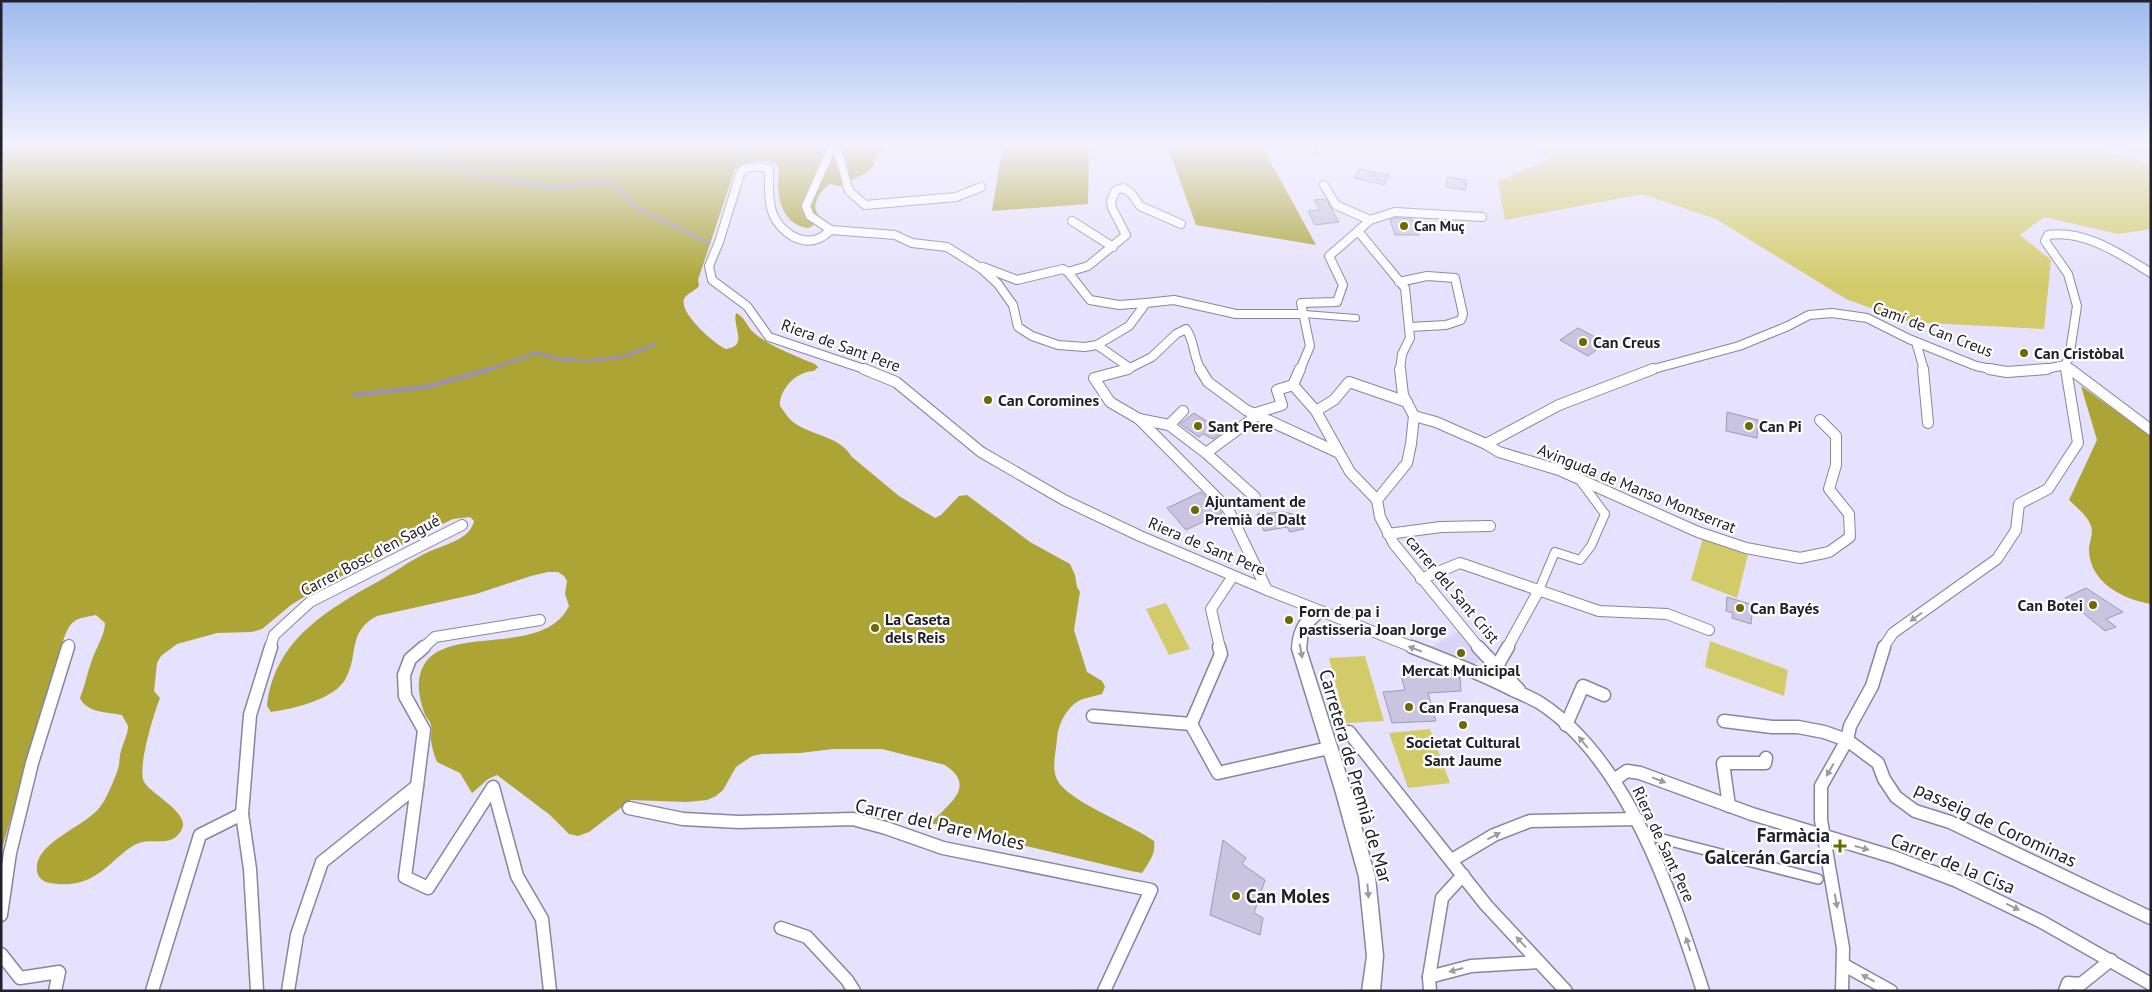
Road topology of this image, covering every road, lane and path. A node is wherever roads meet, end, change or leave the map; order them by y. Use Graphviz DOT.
graph roads {
  1 [pos="735,191"];
  2 [pos="770,191"];
  3 [pos="813,191"];
  4 [pos="849,191"];
  5 [pos="970,191"];
  6 [pos="1115,191"];
  7 [pos="1128,191"];
  8 [pos="1328,191"];
  9 [pos="1482,217"];
  10 [pos="1072,220"];
  11 [pos="1370,220"];
  12 [pos="1181,224"];
  13 [pos="831,230"];
  14 [pos="1358,231"];
  15 [pos="1113,246"];
  16 [pos="970,262"];
  17 [pos="1068,272"];
  18 [pos="2151,273"];
  19 [pos="1400,282"];
  20 [pos="1146,303"];
  21 [pos="1304,314"];
  22 [pos="1356,318"];
  23 [pos="1410,327"];
  24 [pos="1916,342"];
  25 [pos="1098,345"];
  26 [pos="2065,365"];
  27 [pos="1130,368"];
  28 [pos="1292,385"];
  29 [pos="1407,402"];
  30 [pos="1183,411"];
  31 [pos="1316,411"];
  32 [pos="1255,415"];
  33 [pos="1414,416"];
  34 [pos="1139,419"];
  35 [pos="1820,420"];
  36 [pos="1928,423"];
  37 [pos="1169,425"];
  38 [pos="2151,430"];
  39 [pos="1486,444"];
  40 [pos="1337,452"];
  41 [pos="1206,453"];
  42 [pos="1579,479"];
  43 [pos="1255,497"];
  44 [pos="1377,500"];
  45 [pos="462,525"];
  46 [pos="1490,526"];
  47 [pos="1388,534"];
  48 [pos="1233,576"];
  49 [pos="1421,579"];
  50 [pos="1267,590"];
  51 [pos="1539,590"];
  52 [pos="1320,612"];
  53 [pos="540,620"];
  54 [pos="1709,630"];
  55 [pos="70,645"];
  56 [pos="1497,666"];
  57 [pos="1525,695"];
  58 [pos="1604,696"];
  59 [pos="1093,716"];
  60 [pos="1724,721"];
  61 [pos="1191,724"];
  62 [pos="1566,726"];
  63 [pos="1349,732"];
  64 [pos="1847,740"];
  65 [pos="1329,748"];
  66 [pos="1766,758"];
  67 [pos="1614,780"];
  68 [pos="417,786"];
  69 [pos="1729,806"];
  70 [pos="629,808"];
  71 [pos="242,814"];
  72 [pos="1637,819"];
  73 [pos="1643,834"];
  74 [pos="1824,836"];
  75 [pos="1452,860"];
  76 [pos="1463,874"];
  77 [pos="1818,879"];
  78 [pos="1,915"];
  79 [pos="2151,918"];
  80 [pos="780,928"];
  81 [pos="1,954"];
  82 [pos="2111,960"];
  83 [pos="1539,962"];
  84 [pos="1844,965"];
  85 [pos="1430,984"];
  86 [pos="2151,984"];
  87 [pos="55,991"];
  88 [pos="152,991"];
  89 [pos="257,991"];
  90 [pos="288,991"];
  91 [pos="550,991"];
  92 [pos="854,991"];
  93 [pos="1104,991"];
  94 [pos="1372,991"];
  95 [pos="1422,991"];
  96 [pos="1566,991"];
  97 [pos="1704,991"];
  98 [pos="1842,991"];
  99 [pos="1892,991"];
  100 [pos="2065,991"];
  1 -- 48 [label="street, Riera de Sant Pere"];
  2 -- 13 [label="street, Riera de Sant Pere"];
  3 -- 13 [label="street"];
  4 -- 5 [label="street"];
  6 -- 15 [label="street"];
  7 -- 12 [label="street"];
  8 -- 11 [label="street"];
  9 -- 11 [label="street"];
  10 -- 15 [label="street"];
  11 -- 14 [label="street"];
  13 -- 16 [label="street"];
  14 -- 19 [label="street"];
  14 -- 21 [label="street"];
  15 -- 17 [label="street"];
  16 -- 17 [label="street"];
  16 -- 25 [label="street"];
  17 -- 20 [label="street"];
  18 -- 26 [label="street"];
  19 -- 23 [label="street"];
  19 -- 23 [label="street"];
  20 -- 21 [label="street"];
  20 -- 25 [label="street"];
  21 -- 22 [label="street"];
  21 -- 28 [label="street"];
  23 -- 29 [label="street"];
  24 -- 26 [label="street, Camí de Can Creus"];
  24 -- 36 [label="street"];
  24 -- 39 [label="street, Camí de Can Creus"];
  25 -- 27 [label="street"];
  26 -- 38 [label="street"];
  26 -- 64 [label="street, one-way"];
  27 -- 32 [label="street"];
  27 -- 34 [label="street"];
  28 -- 31 [label="street, carrer del Sant Crist"];
  28 -- 32 [label="street"];
  29 -- 31 [label="street"];
  29 -- 33 [label="street"];
  30 -- 37 [label="street"];
  31 -- 40 [label="street, carrer del Sant Crist"];
  32 -- 40 [label="street"];
  32 -- 41 [label="street"];
  33 -- 39 [label="street"];
  33 -- 44 [label="street"];
  34 -- 37 [label="street"];
  34 -- 50 [label="street"];
  35 -- 42 [label="street, Avinguda de Manso Montserrat"];
  37 -- 41 [label="street"];
  39 -- 42 [label="street, Avinguda de Manso Montserrat"];
  40 -- 44 [label="street, carrer del Sant Crist"];
  41 -- 43 [label="street"];
  42 -- 51 [label="street"];
  44 -- 47 [label="street, carrer del Sant Crist"];
  45 -- 71 [label="street, Carrer Bosc d'en Sagué"];
  46 -- 47 [label="street"];
  47 -- 49 [label="street, carrer del Sant Crist"];
  48 -- 50 [label="street, Riera de Sant Pere"];
  48 -- 61 [label="street"];
  49 -- 51 [label="street"];
  49 -- 56 [label="street, carrer del Sant Crist"];
  50 -- 52 [label="street, Riera de Sant Pere"];
  51 -- 54 [label="street"];
  51 -- 56 [label="street"];
  57 -- 52 [label="street, Riera de Sant Pere, one-way"];
  52 -- 65 [label="street, Carretera de Premià de Mar, one-way"];
  53 -- 68 [label="street"];
  55 -- 78 [label="street"];
  56 -- 57 [label="street, carrer del Sant Crist"];
  57 -- 62 [label="street, Riera de Sant Pere"];
  58 -- 62 [label="street"];
  59 -- 61 [label="street"];
  60 -- 64 [label="street, passeig de Corominas"];
  61 -- 65 [label="street"];
  67 -- 62 [label="street, Riera de Sant Pere, one-way"];
  63 -- 75 [label="street"];
  64 -- 74 [label="street, one-way"];
  64 -- 79 [label="street, passeig de Corominas"];
  65 -- 94 [label="street, Carretera de Premià de Mar, one-way"];
  66 -- 69 [label="street"];
  67 -- 69 [label="street, Carrer de la Cisa, one-way"];
  67 -- 72 [label="street, Riera de Sant Pere"];
  68 -- 90 [label="street"];
  68 -- 91 [label="street"];
  69 -- 74 [label="street, Carrer de la Cisa"];
  70 -- 93 [label="street, Carrer del Pare Moles"];
  71 -- 88 [label="street"];
  71 -- 89 [label="street, Carrer Bosc d'en Sagué"];
  72 -- 73 [label="street, Riera de Sant Pere"];
  75 -- 72 [label="street, one-way"];
  73 -- 77 [label="street"];
  97 -- 73 [label="street, Riera de Sant Pere, one-way"];
  74 -- 82 [label="street, Carrer de la Cisa, one-way"];
  74 -- 84 [label="street, one-way"];
  75 -- 76 [label="street"];
  83 -- 76 [label="street, one-way"];
  76 -- 85 [label="street"];
  80 -- 92 [label="street"];
  81 -- 87 [label="street"];
  82 -- 86 [label="street, Carrer de la Cisa"];
  82 -- 100 [label="street"];
  83 -- 85 [label="street, one-way"];
  83 -- 96 [label="street"];
  84 -- 98 [label="street"];
  99 -- 84 [label="street, one-way"];
  85 -- 95 [label="street"];
}
